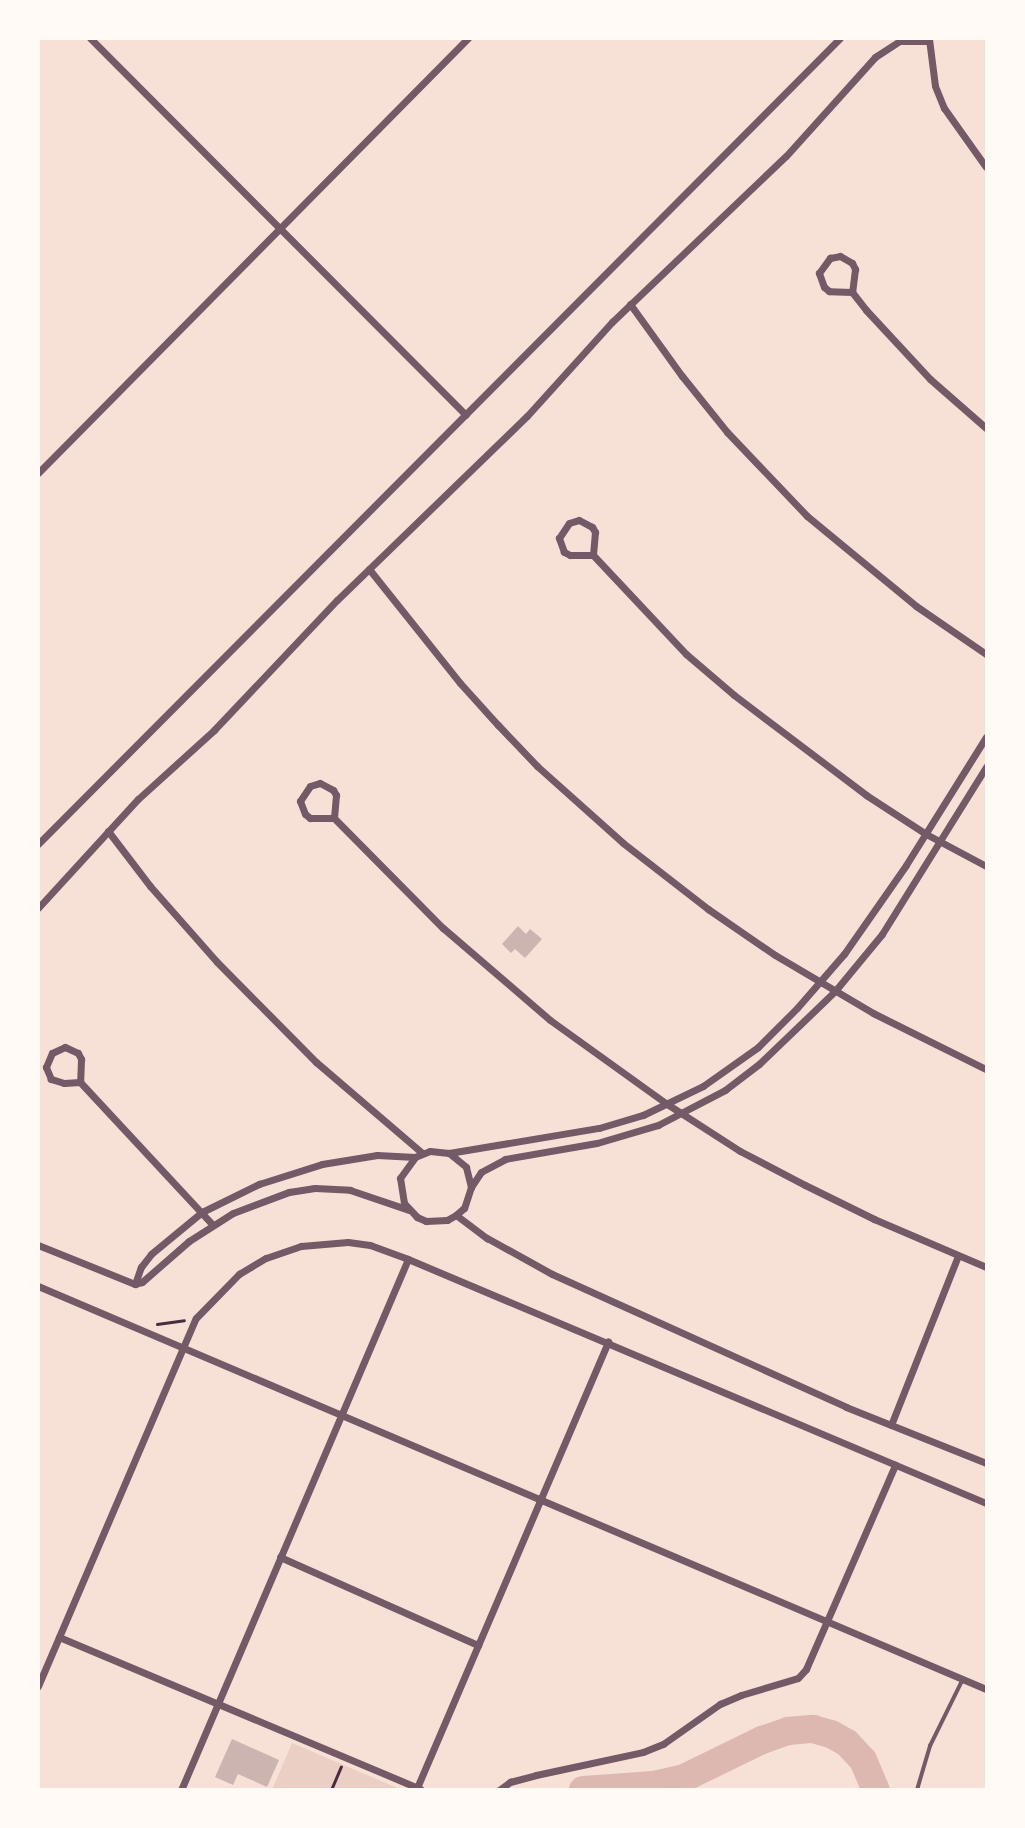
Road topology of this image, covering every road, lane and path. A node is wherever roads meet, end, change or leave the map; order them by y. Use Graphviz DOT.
graph roads {
  1 [pos="90,38"];
  2 [pos="468,38"];
  3 [pos="840,38"];
  4 [pos="928,40"];
  5 [pos="986,167"];
  6 [pos="281,228"];
  7 [pos="852,292"];
  8 [pos="630,304"];
  9 [pos="466,415"];
  10 [pos="986,428"];
  11 [pos="38,473"];
  12 [pos="593,555"];
  13 [pos="369,569"];
  14 [pos="986,654"];
  15 [pos="986,737"];
  16 [pos="986,766"];
  17 [pos="334,818"];
  18 [pos="108,831"];
  19 [pos="926,834"];
  20 [pos="940,842"];
  21 [pos="38,844"];
  22 [pos="986,866"];
  23 [pos="38,908"];
  24 [pos="821,982"];
  25 [pos="835,991"];
  26 [pos="986,1069"];
  27 [pos="80,1082"];
  28 [pos="667,1104"];
  29 [pos="683,1114"];
  30 [pos="449,1153"];
  31 [pos="418,1155"];
  32 [pos="471,1187"];
  33 [pos="410,1210"];
  34 [pos="202,1212"];
  35 [pos="456,1215"];
  36 [pos="213,1225"];
  37 [pos="38,1245"];
  38 [pos="958,1256"];
  39 [pos="408,1259"];
  40 [pos="986,1267"];
  41 [pos="135,1284"];
  42 [pos="38,1286"];
  43 [pos="153,1325"];
  44 [pos="193,1325"];
  45 [pos="608,1341"];
  46 [pos="181,1348"];
  47 [pos="341,1415"];
  48 [pos="891,1425"];
  49 [pos="986,1463"];
  50 [pos="895,1465"];
  51 [pos="540,1499"];
  52 [pos="986,1503"];
  53 [pos="280,1557"];
  54 [pos="827,1621"];
  55 [pos="59,1637"];
  56 [pos="478,1645"];
  57 [pos="963,1679"];
  58 [pos="38,1686"];
  59 [pos="986,1689"];
  60 [pos="218,1704"];
  61 [pos="345,1757"];
  62 [pos="417,1789"];
  63 [pos="181,1790"];
  64 [pos="331,1790"];
  65 [pos="499,1790"];
  66 [pos="918,1790"];
  1 -- 6 [label="street"];
  2 -- 6 [label="street"];
  3 -- 9 [label="street"];
  4 -- 5 [label="street"];
  4 -- 8 [label="street"];
  6 -- 9 [label="street"];
  6 -- 11 [label="street"];
  7 -- 7 [label="street"];
  7 -- 10 [label="street"];
  8 -- 13 [label="street"];
  8 -- 14 [label="street"];
  9 -- 21 [label="street"];
  12 -- 12 [label="street"];
  12 -- 19 [label="street"];
  13 -- 18 [label="street"];
  13 -- 24 [label="street"];
  15 -- 19 [label="street"];
  16 -- 20 [label="street"];
  17 -- 17 [label="street"];
  17 -- 28 [label="street"];
  18 -- 23 [label="street"];
  18 -- 31 [label="street"];
  19 -- 20 [label="street"];
  19 -- 24 [label="street"];
  20 -- 22 [label="street"];
  20 -- 25 [label="street"];
  24 -- 25 [label="street"];
  24 -- 28 [label="street"];
  25 -- 26 [label="street"];
  25 -- 29 [label="street"];
  27 -- 27 [label="street"];
  27 -- 34 [label="street"];
  28 -- 29 [label="street"];
  28 -- 30 [label="street"];
  29 -- 32 [label="street"];
  29 -- 38 [label="street"];
  30 -- 31 [label="street"];
  30 -- 32 [label="street"];
  31 -- 33 [label="street"];
  31 -- 34 [label="street"];
  32 -- 35 [label="street"];
  33 -- 35 [label="street"];
  33 -- 36 [label="street"];
  34 -- 36 [label="street"];
  34 -- 41 [label="street"];
  35 -- 48 [label="street"];
  36 -- 41 [label="street"];
  37 -- 41 [label="street"];
  38 -- 40 [label="street"];
  38 -- 48 [label="street"];
  39 -- 44 [label="street"];
  39 -- 45 [label="street"];
  39 -- 47 [label="street"];
  42 -- 46 [label="street"];
  43 -- 44 [label="path"];
  44 -- 46 [label="street"];
  45 -- 50 [label="street"];
  45 -- 51 [label="street"];
  46 -- 47 [label="street"];
  46 -- 55 [label="street"];
  47 -- 51 [label="street"];
  47 -- 53 [label="street"];
  48 -- 49 [label="street"];
  50 -- 52 [label="street"];
  50 -- 54 [label="street"];
  51 -- 54 [label="street"];
  51 -- 56 [label="street"];
  53 -- 56 [label="street"];
  53 -- 60 [label="street"];
  54 -- 57 [label="street"];
  54 -- 65 [label="street"];
  55 -- 58 [label="street"];
  55 -- 60 [label="street"];
  56 -- 62 [label="street"];
  57 -- 59 [label="street"];
  57 -- 66 [label="lane"];
  60 -- 61 [label="street"];
  60 -- 63 [label="street"];
  61 -- 62 [label="street"];
  61 -- 64 [label="path"];
}
